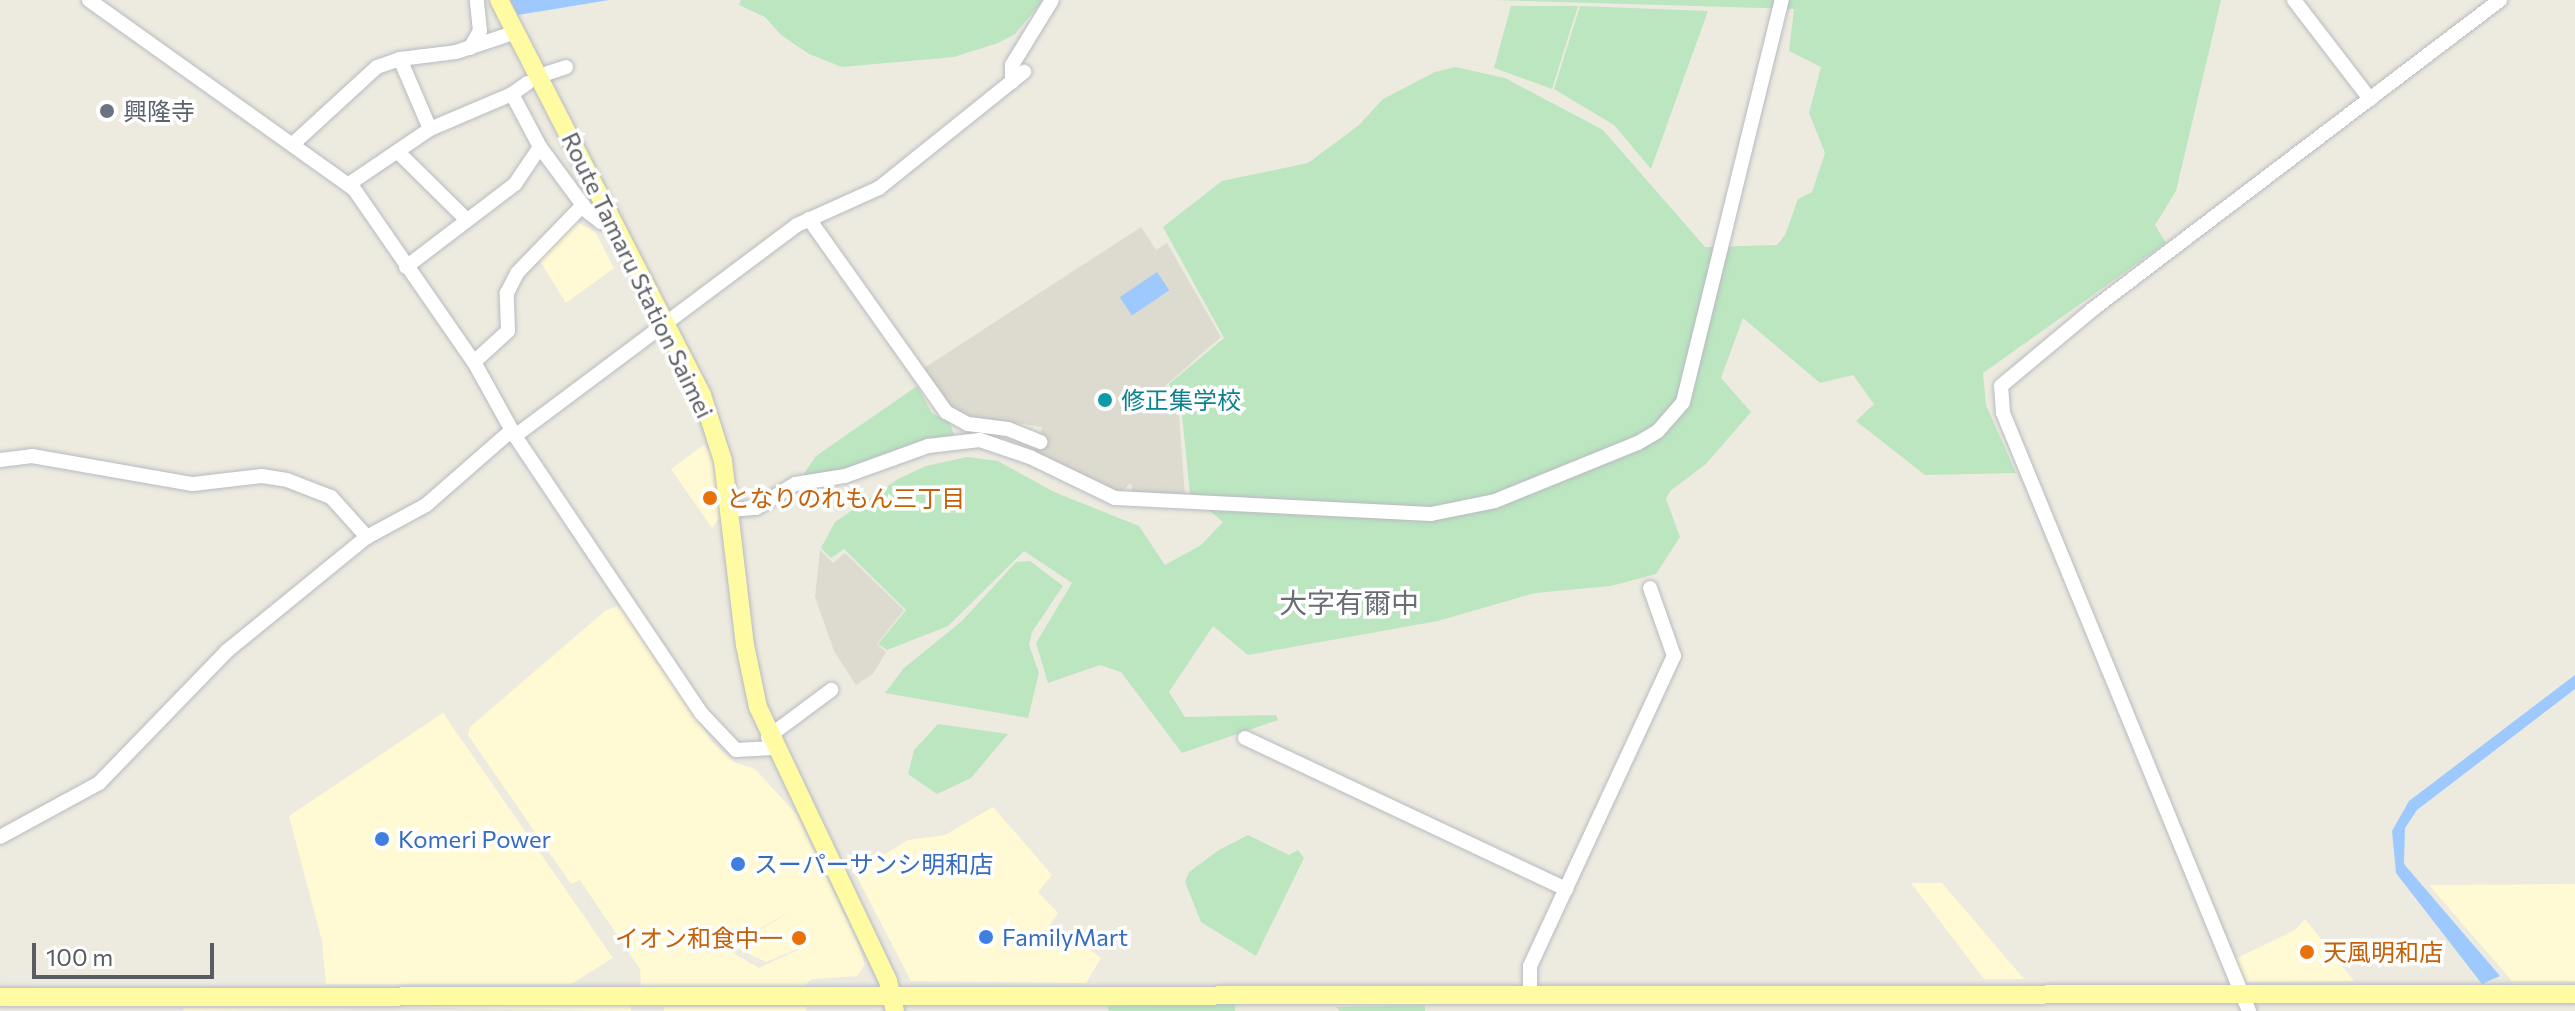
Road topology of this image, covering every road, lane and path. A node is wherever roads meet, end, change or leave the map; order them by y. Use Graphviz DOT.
graph roads {
  1 [pos="89,0"];
  2 [pos="477,0"];
  3 [pos="499,0"];
  4 [pos="1052,0"];
  5 [pos="1782,0"];
  6 [pos="2294,0"];
  7 [pos="2500,0"];
  8 [pos="516,32"];
  9 [pos="470,48"];
  10 [pos="400,59"];
  11 [pos="566,67"];
  12 [pos="1024,72"];
  13 [pos="548,73"];
  14 [pos="1012,82"];
  15 [pos="528,83"];
  16 [pos="512,94"];
  17 [pos="2370,99"];
  18 [pos="430,129"];
  19 [pos="294,143"];
  20 [pos="540,147"];
  21 [pos="399,153"];
  22 [pos="349,184"];
  23 [pos="583,205"];
  24 [pos="465,218"];
  25 [pos="809,219"];
  26 [pos="616,225"];
  27 [pos="406,267"];
  28 [pos="666,321"];
  29 [pos="474,362"];
  30 [pos="514,433"];
  31 [pos="1041,442"];
  32 [pos="0,460"];
  33 [pos="731,510"];
  34 [pos="367,537"];
  35 [pos="1650,588"];
  36 [pos="831,690"];
  37 [pos="1245,738"];
  38 [pos="771,742"];
  39 [pos="0,837"];
  40 [pos="1566,889"];
  41 [pos="2242,993"];
  42 [pos="1530,994"];
  43 [pos="2575,994"];
  44 [pos="0,997"];
  45 [pos="894,1004"];
  46 [pos="1708,1004"];
  47 [pos="175,1005"];
  48 [pos="2249,1011"];
  1 -- 19 [label="street"];
  2 -- 9 [label="street"];
  3 -- 8 [label="main road, Route Tamaru Station Saimei"];
  4 -- 14 [label="street"];
  5 -- 33 [label="street"];
  6 -- 17 [label="street"];
  7 -- 17 [label="street"];
  8 -- 9 [label="street"];
  8 -- 26 [label="main road, Route Tamaru Station Saimei"];
  9 -- 10 [label="street"];
  10 -- 18 [label="street"];
  10 -- 19 [label="street"];
  11 -- 13 [label="street"];
  12 -- 14 [label="street"];
  14 -- 25 [label="street"];
  15 -- 16 [label="street"];
  16 -- 18 [label="street"];
  16 -- 20 [label="street"];
  17 -- 41 [label="street"];
  18 -- 21 [label="street"];
  19 -- 22 [label="street"];
  20 -- 23 [label="street"];
  20 -- 24 [label="street"];
  21 -- 22 [label="street"];
  21 -- 24 [label="street"];
  22 -- 27 [label="street"];
  23 -- 26 [label="street"];
  23 -- 29 [label="street"];
  24 -- 27 [label="street"];
  25 -- 28 [label="street"];
  25 -- 31 [label="street"];
  26 -- 28 [label="main road, Route Tamaru Station Saimei"];
  27 -- 29 [label="street"];
  28 -- 30 [label="street"];
  28 -- 33 [label="main road, Route Tamaru Station Saimei"];
  29 -- 30 [label="street"];
  30 -- 34 [label="street"];
  30 -- 38 [label="street"];
  32 -- 34 [label="street"];
  33 -- 38 [label="main road, Route Tamaru Station Saimei"];
  34 -- 39 [label="street"];
  35 -- 40 [label="street"];
  36 -- 38 [label="street"];
  37 -- 40 [label="street"];
  38 -- 45 [label="main road, Route Tamaru Station Saimei"];
  40 -- 42 [label="street"];
  41 -- 43 [label="main road"];
  41 -- 46 [label="main road"];
  41 -- 48 [label="street"];
  42 -- 45 [label="main road"];
  42 -- 46 [label="main road"];
  44 -- 47 [label="main road"];
  45 -- 47 [label="main road"];
}
